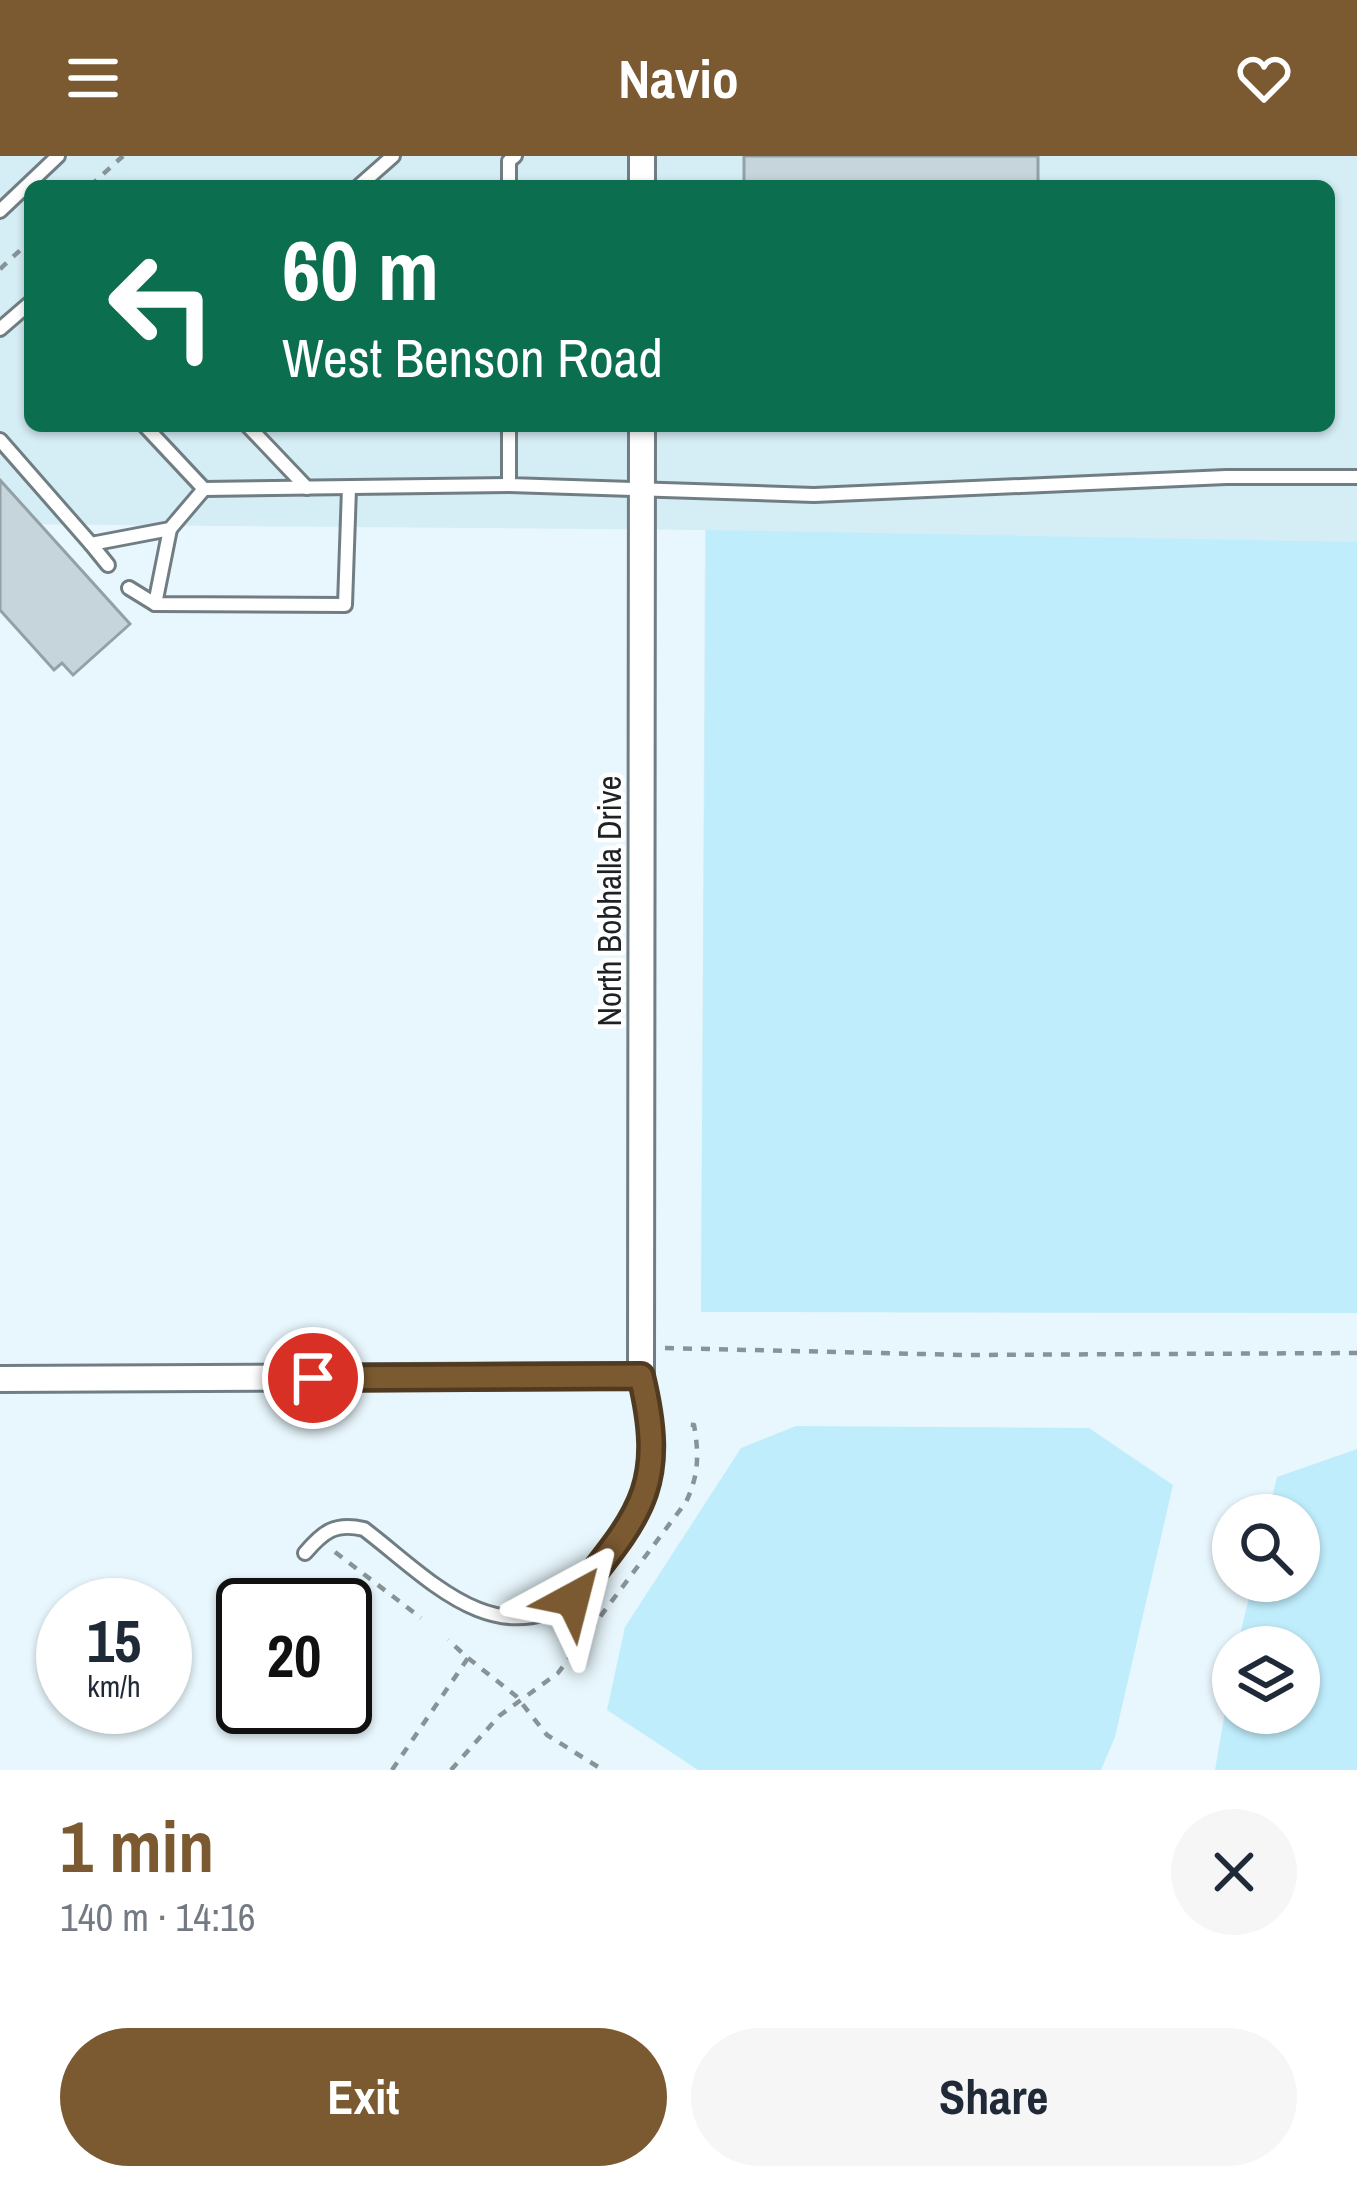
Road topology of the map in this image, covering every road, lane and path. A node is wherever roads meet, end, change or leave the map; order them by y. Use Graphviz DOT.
graph roads {
  1 [pos="58,156"];
  2 [pos="123,156"];
  3 [pos="393,156"];
  4 [pos="33,180"];
  5 [pos="97,180"];
  6 [pos="366,180"];
  7 [pos="24,188"];
  8 [pos="0,190"];
  9 [pos="16,196"];
  10 [pos="0,211"];
  11 [pos="24,246"];
  12 [pos="0,268"];
  13 [pos="24,308"];
  14 [pos="0,329"];
  15 [pos="151,432"];
  16 [pos="254,432"];
  17 [pos="509,432"];
  18 [pos="642,432"];
  19 [pos="0,440"];
  20 [pos="1357,477"];
  21 [pos="509,485"];
  22 [pos="307,488"];
  23 [pos="349,488"];
  24 [pos="204,489"];
  25 [pos="642,491"];
  26 [pos="170,529"];
  27 [pos="91,544"];
  28 [pos="108,565"];
  29 [pos="129,588"];
  30 [pos="155,604"];
  31 [pos="641,1347"];
  32 [pos="1357,1353"];
  33 [pos="641,1376"];
  34 [pos="0,1379"];
  35 [pos="317,1539"];
  36 [pos="305,1553"];
  37 [pos="421,1618"];
  38 [pos="448,1640"];
  39 [pos="469,1658"];
  40 [pos="392,1770"];
  41 [pos="603,1770"];
  1 -- 4 [label="lane"];
  2 -- 5 [label="path"];
  3 -- 6 [label="lane"];
  7 -- 9 [label="lane"];
  8 -- 9 [label="lane"];
  9 -- 10 [label="lane"];
  11 -- 12 [label="path"];
  13 -- 14 [label="lane"];
  15 -- 24 [label="lane"];
  16 -- 22 [label="lane"];
  17 -- 21 [label="lane"];
  18 -- 25 [label="street, North Bobhalla Drive"];
  19 -- 27 [label="lane"];
  20 -- 25 [label="lane"];
  21 -- 23 [label="lane"];
  21 -- 25 [label="lane"];
  22 -- 23 [label="lane"];
  22 -- 24 [label="lane"];
  23 -- 30 [label="lane"];
  24 -- 26 [label="lane"];
  25 -- 31 [label="street, North Bobhalla Drive"];
  26 -- 27 [label="lane"];
  26 -- 30 [label="lane"];
  27 -- 28 [label="lane"];
  29 -- 30 [label="lane"];
  31 -- 32 [label="path"];
  31 -- 33 [label="street, North Bobhalla Drive"];
  33 -- 34 [label="street"];
  33 -- 35 [label="lane"];
  35 -- 36 [label="lane"];
  35 -- 37 [label="path"];
  38 -- 39 [label="path"];
  39 -- 40 [label="path"];
  39 -- 41 [label="path"];
}
